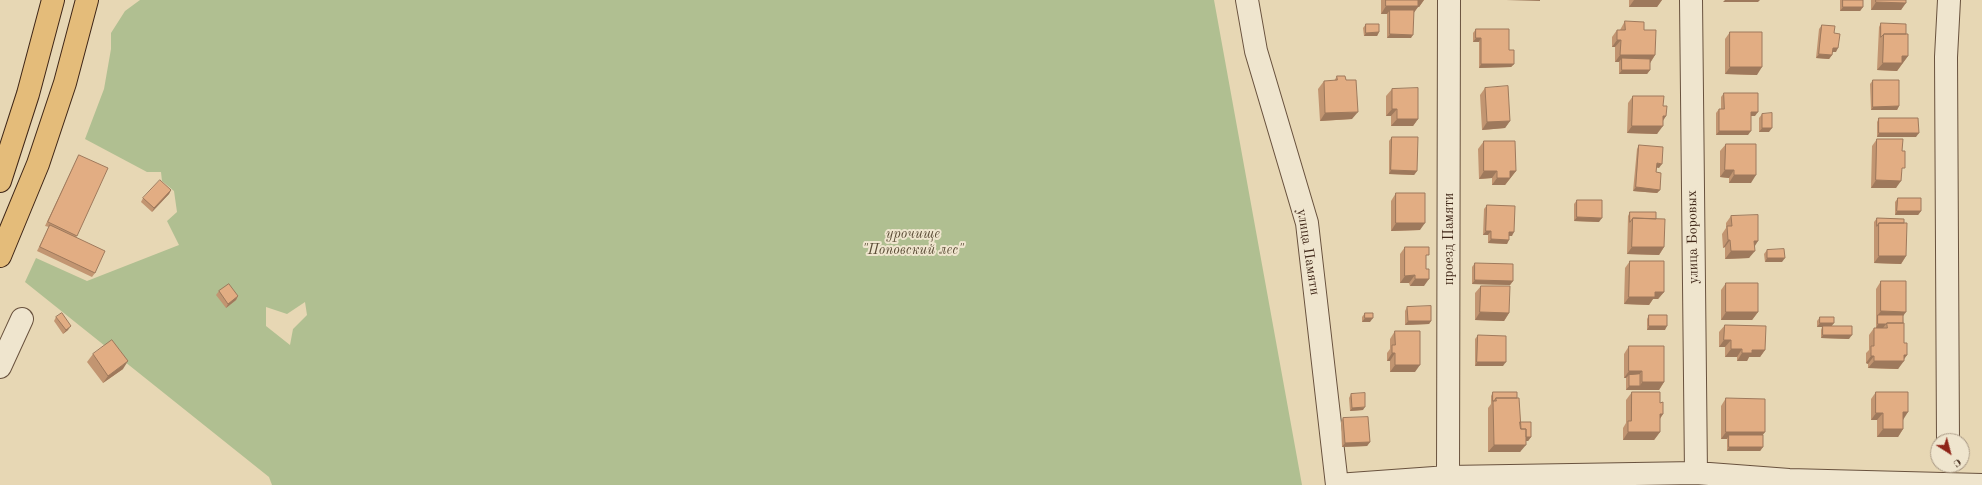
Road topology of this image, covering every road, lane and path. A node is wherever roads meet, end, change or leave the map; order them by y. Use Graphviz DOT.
graph roads {
  1 [pos="53,0"];
  2 [pos="87,0"];
  3 [pos="1247,0"];
  4 [pos="1449,0"];
  5 [pos="1691,0"];
  6 [pos="1949,0"];
  7 [pos="0,182"];
  8 [pos="0,256"];
  9 [pos="22,319"];
  10 [pos="0,367"];
  11 [pos="1948,433"];
  12 [pos="1696,473"];
  13 [pos="1448,477"];
  14 [pos="1948,478"];
  15 [pos="1568,480"];
  16 [pos="1789,483"];
  17 [pos="1337,485"];
  18 [pos="1982,485"];
  1 -- 7 [label="main road"];
  2 -- 8 [label="main road"];
  3 -- 17 [label="street, улица Памяти"];
  4 -- 13 [label="street, проезд Памяти"];
  5 -- 12 [label="street, улица Боровых"];
  6 -- 11 [label="street"];
  9 -- 10 [label="street"];
  12 -- 15 [label="street"];
  12 -- 16 [label="street"];
  13 -- 15 [label="street"];
  13 -- 17 [label="street"];
  14 -- 16 [label="street"];
  14 -- 18 [label="street"];
}
